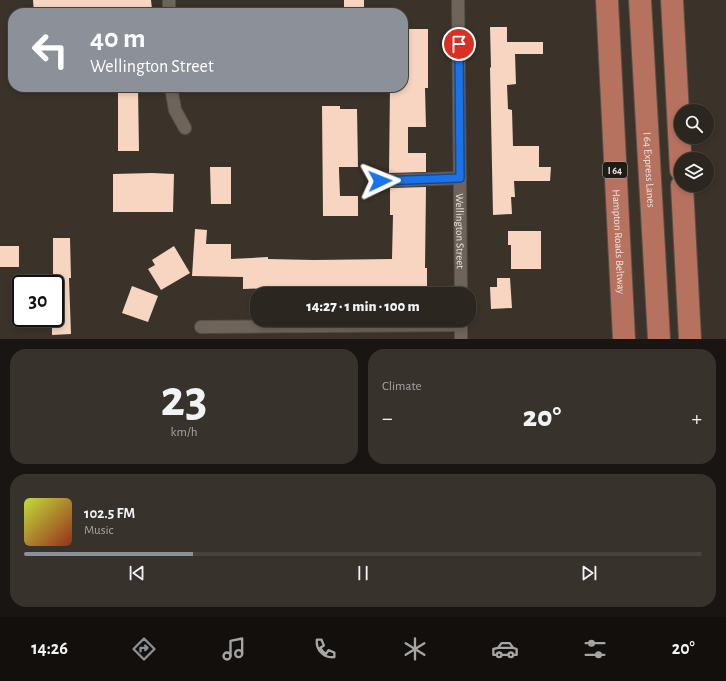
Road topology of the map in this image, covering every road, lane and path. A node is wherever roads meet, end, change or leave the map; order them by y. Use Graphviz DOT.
graph roads {
  1 [pos="458,0"];
  2 [pos="606,0"];
  3 [pos="640,0"];
  4 [pos="672,0"];
  5 [pos="172,92"];
  6 [pos="185,128"];
  7 [pos="680,152"];
  8 [pos="460,178"];
  9 [pos="380,181"];
  10 [pos="682,192"];
  11 [pos="461,287"];
  12 [pos="250,326"];
  13 [pos="201,327"];
  14 [pos="461,327"];
  15 [pos="461,339"];
  16 [pos="624,339"];
  17 [pos="659,339"];
  18 [pos="690,339"];
  1 -- 8 [label="street, Wellington Street"];
  2 -- 16 [label="highway, Hampton Roads Beltway / I 64"];
  3 -- 17 [label="highway, I 64 Express Lanes"];
  4 -- 7 [label="highway"];
  5 -- 6 [label="street"];
  8 -- 9 [label="street"];
  8 -- 11 [label="street, Wellington Street"];
  10 -- 18 [label="highway"];
  12 -- 13 [label="street"];
  14 -- 15 [label="street"];
}
